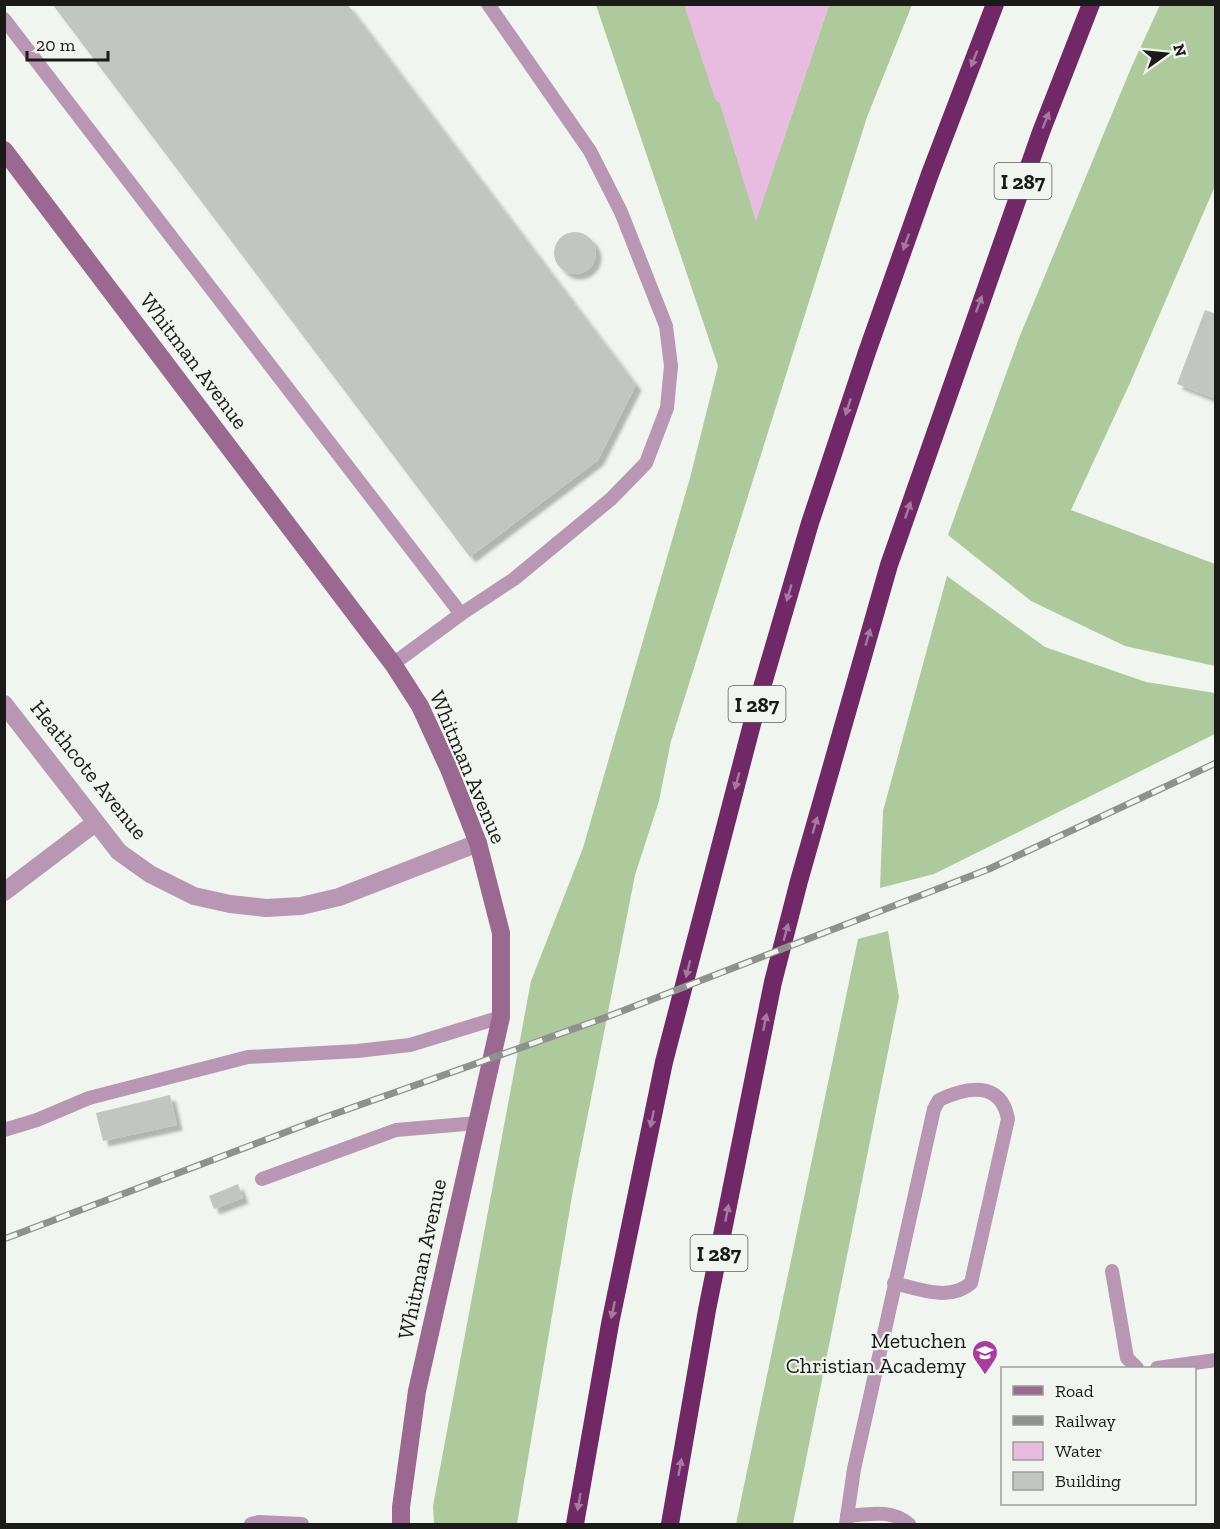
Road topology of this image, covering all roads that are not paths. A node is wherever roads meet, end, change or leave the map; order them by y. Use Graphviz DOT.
graph roads {
  1 [pos="488,4"];
  2 [pos="995,4"];
  3 [pos="1091,4"];
  4 [pos="4,19"];
  5 [pos="4,150"];
  6 [pos="460,614"];
  7 [pos="393,664"];
  8 [pos="4,704"];
  9 [pos="95,823"];
  10 [pos="478,843"];
  11 [pos="4,892"];
  12 [pos="501,1017"];
  13 [pos="477,1123"];
  14 [pos="4,1130"];
  15 [pos="262,1179"];
  16 [pos="1112,1270"];
  17 [pos="894,1283"];
  18 [pos="1215,1360"];
  19 [pos="1136,1367"];
  20 [pos="1164,1367"];
  21 [pos="847,1520"];
  22 [pos="251,1524"];
  23 [pos="302,1524"];
  24 [pos="400,1524"];
  25 [pos="575,1524"];
  26 [pos="670,1524"];
  27 [pos="909,1524"];
  1 -- 6 [label="lane"];
  2 -- 25 [label="highway, I 287, one-way"];
  26 -- 3 [label="highway, I 287, one-way"];
  4 -- 6 [label="lane"];
  5 -- 7 [label="street, Whitman Avenue"];
  6 -- 7 [label="lane"];
  7 -- 10 [label="street, Whitman Avenue"];
  8 -- 9 [label="street, Heathcote Avenue"];
  9 -- 10 [label="street, Heathcote Avenue"];
  9 -- 11 [label="street"];
  10 -- 12 [label="street, Whitman Avenue"];
  12 -- 13 [label="street, Whitman Avenue"];
  12 -- 14 [label="lane"];
  13 -- 15 [label="lane"];
  13 -- 24 [label="street, Whitman Avenue"];
  16 -- 19 [label="lane"];
  17 -- 17 [label="lane"];
  17 -- 21 [label="lane"];
  18 -- 20 [label="lane"];
  21 -- 27 [label="lane"];
  22 -- 23 [label="lane"];
}
